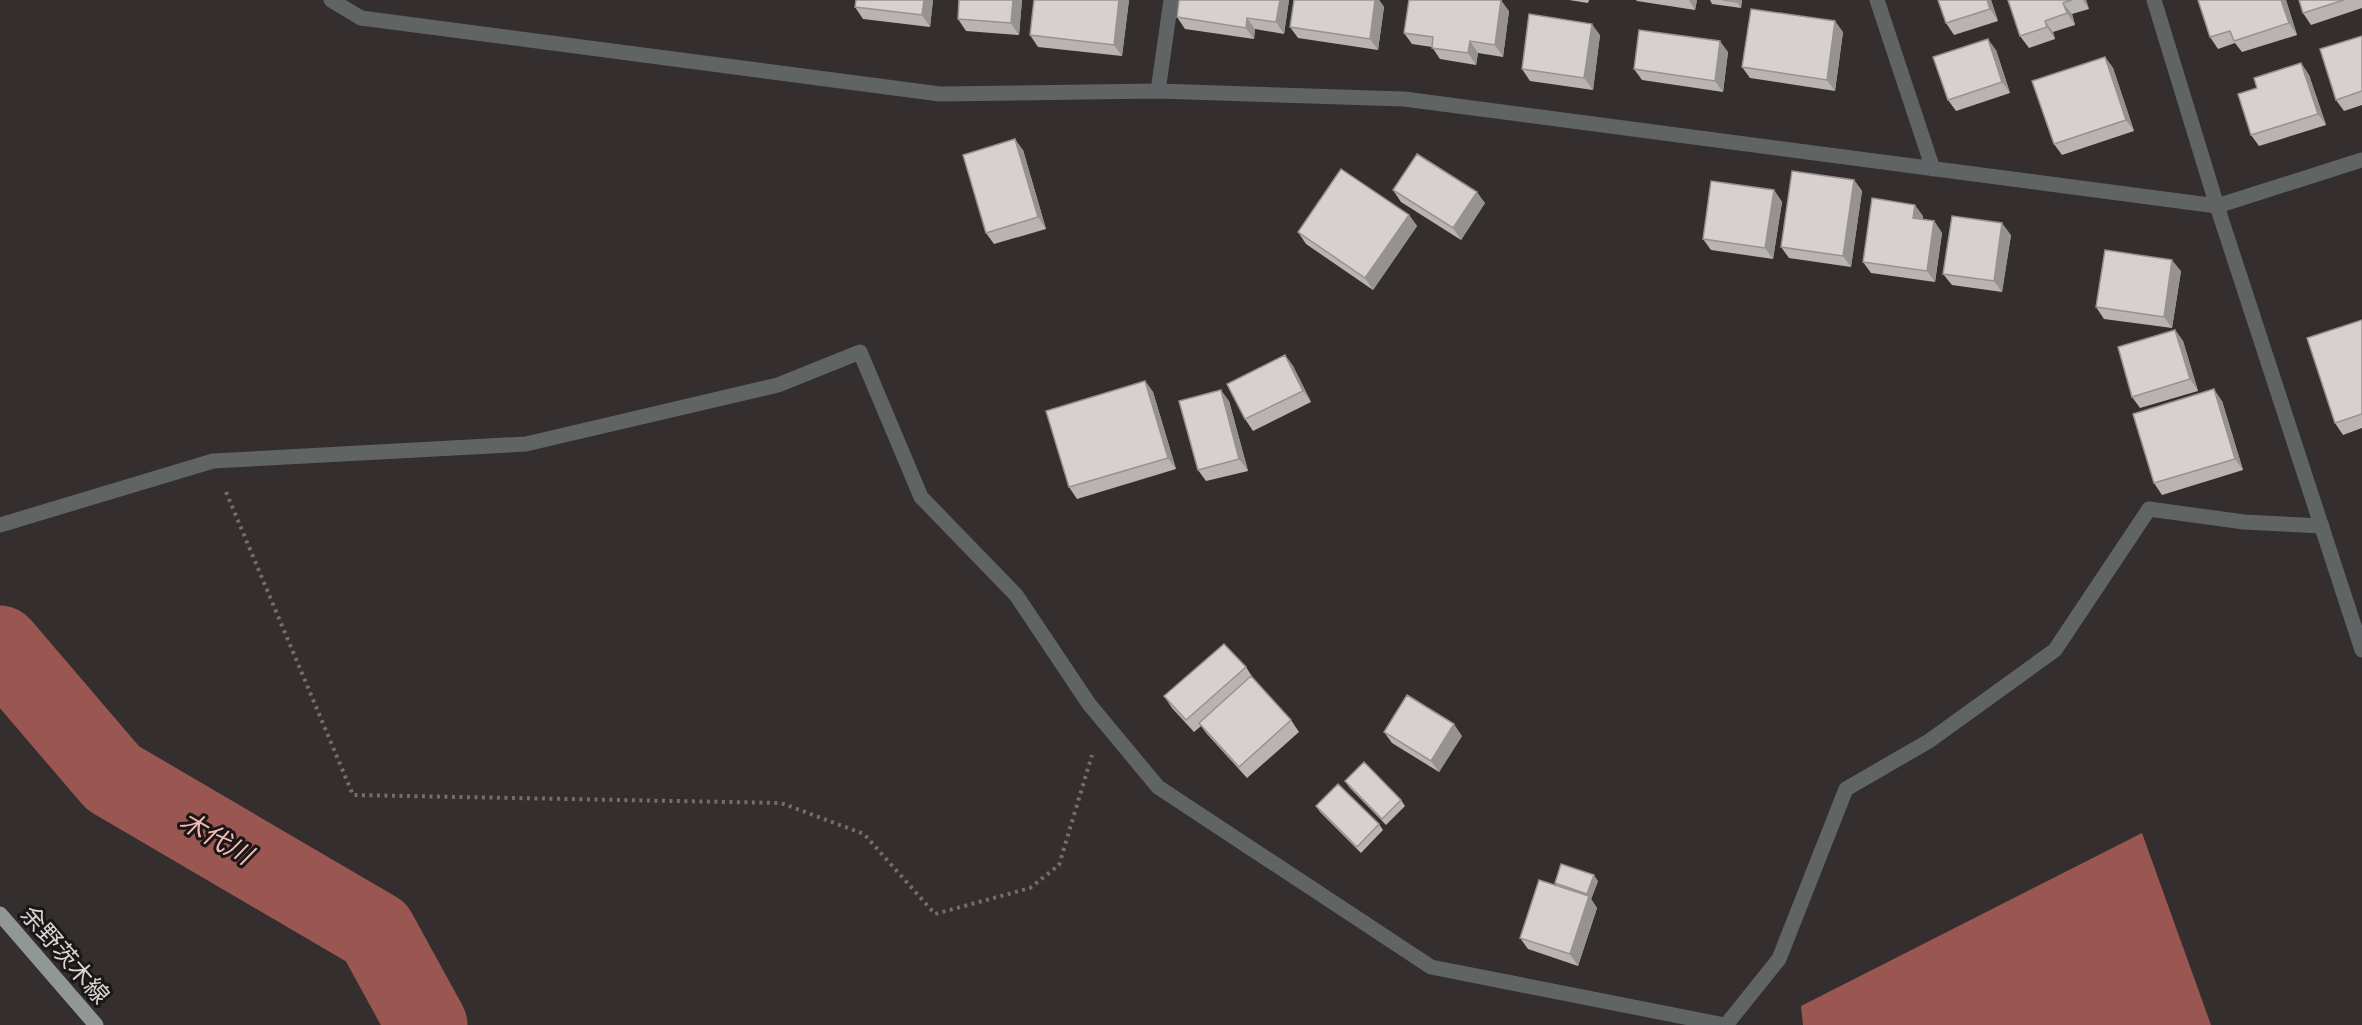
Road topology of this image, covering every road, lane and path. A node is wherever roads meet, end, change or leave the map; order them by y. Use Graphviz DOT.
graph roads {
  1 [pos="331,0"];
  2 [pos="1171,0"];
  3 [pos="1877,0"];
  4 [pos="2154,0"];
  5 [pos="1158,91"];
  6 [pos="2362,160"];
  7 [pos="1933,169"];
  8 [pos="2217,206"];
  9 [pos="213,461"];
  10 [pos="0,525"];
  11 [pos="2322,526"];
  12 [pos="2362,650"];
  13 [pos="1102,720"];
  14 [pos="0,914"];
  15 [pos="96,1025"];
  16 [pos="1725,1025"];
  1 -- 5 [label="street"];
  2 -- 5 [label="street"];
  3 -- 7 [label="street"];
  4 -- 8 [label="street"];
  5 -- 7 [label="street"];
  6 -- 8 [label="street"];
  7 -- 8 [label="street"];
  8 -- 11 [label="street"];
  9 -- 10 [label="street"];
  9 -- 13 [label="street"];
  9 -- 13 [label="path"];
  11 -- 12 [label="street"];
  11 -- 16 [label="street"];
  13 -- 16 [label="street"];
  14 -- 15 [label="main road, 余野茨木線"];
}
